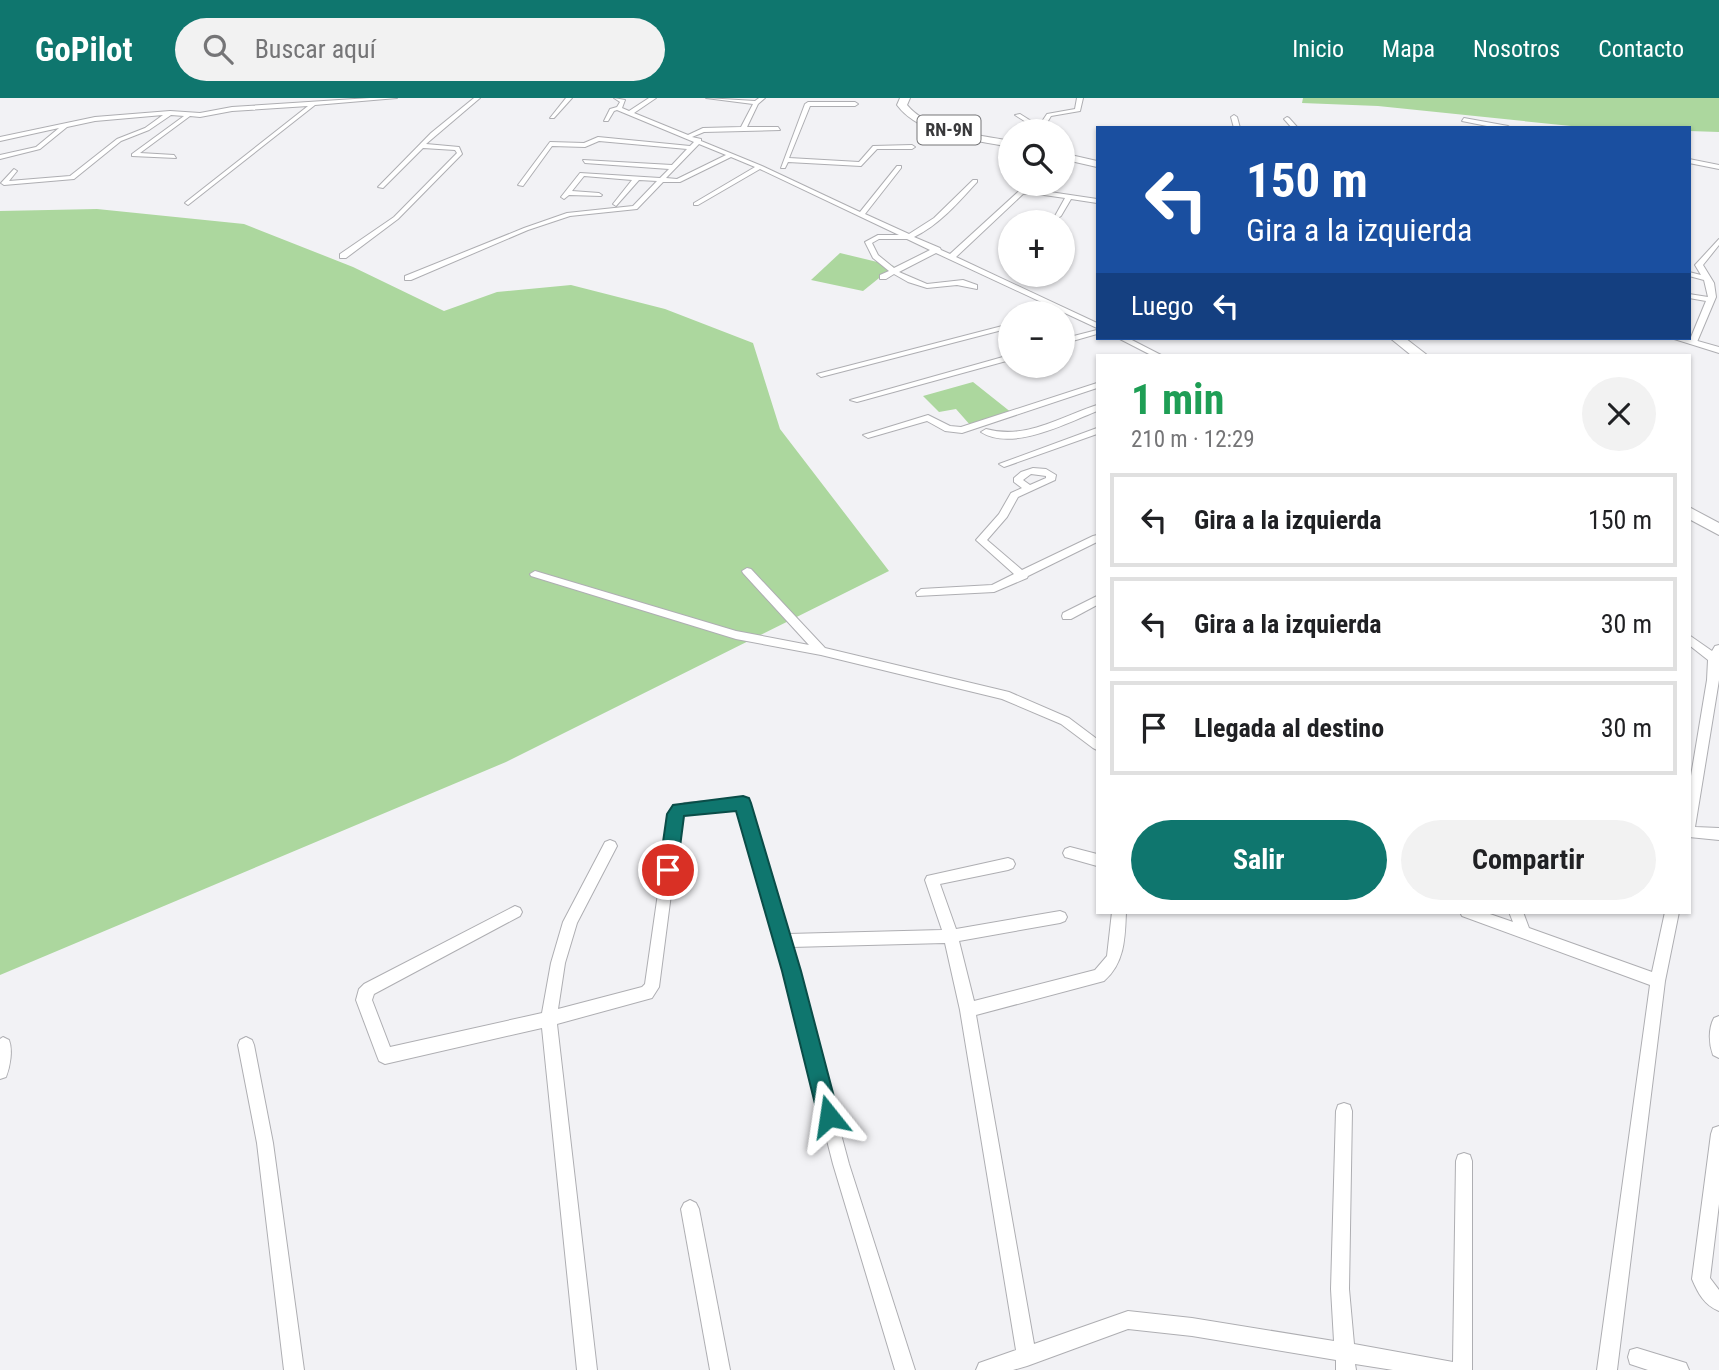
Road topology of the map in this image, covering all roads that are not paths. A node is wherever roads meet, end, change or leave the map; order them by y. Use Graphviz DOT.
graph roads {
  1 [pos="394,98"];
  2 [pos="477,98"];
  3 [pos="569,98"];
  4 [pos="617,98"];
  5 [pos="653,98"];
  6 [pos="709,98"];
  7 [pos="905,98"];
  8 [pos="911,98"];
  9 [pos="1080,98"];
  10 [pos="760,100"];
  11 [pos="313,104"];
  12 [pos="855,104"];
  13 [pos="618,108"];
  14 [pos="170,113"];
  15 [pos="629,114"];
  16 [pos="188,115"];
  17 [pos="1018,115"];
  18 [pos="552,117"];
  19 [pos="1234,117"];
  20 [pos="1024,119"];
  21 [pos="1047,119"];
  22 [pos="1287,119"];
  23 [pos="606,120"];
  24 [pos="1464,120"];
  25 [pos="71,123"];
  26 [pos="1236,126"];
  27 [pos="1293,126"];
  28 [pos="1497,126"];
  29 [pos="743,129"];
  30 [pos="778,129"];
  31 [pos="690,136"];
  32 [pos="0,139"];
  33 [pos="998,139"];
  34 [pos="998,139"];
  35 [pos="699,140"];
  36 [pos="423,146"];
  37 [pos="912,147"];
  38 [pos="690,148"];
  39 [pos="732,155"];
  40 [pos="0,157"];
  41 [pos="174,157"];
  42 [pos="1075,157"];
  43 [pos="786,160"];
  44 [pos="1691,160"];
  45 [pos="585,161"];
  46 [pos="1096,162"];
  47 [pos="1719,165"];
  48 [pos="671,167"];
  49 [pos="760,167"];
  50 [pos="898,167"];
  51 [pos="14,171"];
  52 [pos="779,176"];
  53 [pos="637,178"];
  54 [pos="660,180"];
  55 [pos="975,181"];
  56 [pos="521,185"];
  57 [pos="381,187"];
  58 [pos="599,195"];
  59 [pos="1069,197"];
  60 [pos="1096,201"];
  61 [pos="188,202"];
  62 [pos="616,204"];
  63 [pos="696,204"];
  64 [pos="1061,210"];
  65 [pos="862,215"];
  66 [pos="911,236"];
  67 [pos="1719,240"];
  68 [pos="939,250"];
  69 [pos="343,256"];
  70 [pos="952,256"];
  71 [pos="895,272"];
  72 [pos="1691,274"];
  73 [pos="883,277"];
  74 [pos="408,278"];
  75 [pos="1706,278"];
  76 [pos="974,287"];
  77 [pos="1691,296"];
  78 [pos="1711,300"];
  79 [pos="1039,301"];
  80 [pos="1075,318"];
  81 [pos="1096,326"];
  82 [pos="998,329"];
  83 [pos="1075,336"];
  84 [pos="1126,340"];
  85 [pos="1389,340"];
  86 [pos="1401,340"];
  87 [pos="1684,340"];
  88 [pos="1693,342"];
  89 [pos="1719,350"];
  90 [pos="1155,354"];
  91 [pos="1407,354"];
  92 [pos="1419,354"];
  93 [pos="998,360"];
  94 [pos="821,374"];
  95 [pos="1096,385"];
  96 [pos="854,400"];
  97 [pos="1096,408"];
  98 [pos="1096,431"];
  99 [pos="986,432"];
  100 [pos="868,435"];
  101 [pos="1004,464"];
  102 [pos="1028,488"];
  103 [pos="1691,513"];
  104 [pos="1691,522"];
  105 [pos="1719,530"];
  106 [pos="1096,539"];
  107 [pos="1719,539"];
  108 [pos="747,571"];
  109 [pos="536,575"];
  110 [pos="1023,576"];
  111 [pos="921,593"];
  112 [pos="1096,601"];
  113 [pos="1067,616"];
  114 [pos="1691,640"];
  115 [pos="821,651"];
  116 [pos="1716,653"];
  117 [pos="1716,681"];
  118 [pos="1096,744"];
  119 [pos="1691,801"];
  120 [pos="1691,832"];
  121 [pos="1719,834"];
  122 [pos="610,846"];
  123 [pos="1070,853"];
  124 [pos="1096,860"];
  125 [pos="1009,864"];
  126 [pos="516,912"];
  127 [pos="1119,914"];
  128 [pos="1473,914"];
  129 [pos="1517,914"];
  130 [pos="1672,914"];
  131 [pos="1060,917"];
  132 [pos="1523,930"];
  133 [pos="951,936"];
  134 [pos="782,941"];
  135 [pos="1658,981"];
  136 [pos="968,1010"];
  137 [pos="549,1019"];
  138 [pos="1719,1023"];
  139 [pos="3,1045"];
  140 [pos="246,1045"];
  141 [pos="1719,1050"];
  142 [pos="0,1071"];
  143 [pos="1344,1111"];
  144 [pos="1719,1134"];
  145 [pos="1464,1161"];
  146 [pos="1717,1186"];
  147 [pos="690,1209"];
  148 [pos="1719,1302"];
  149 [pos="1027,1357"];
  150 [pos="1637,1357"];
  151 [pos="1344,1361"];
  152 [pos="294,1370"];
  153 [pos="587,1370"];
  154 [pos="720,1370"];
  155 [pos="905,1370"];
  156 [pos="986,1370"];
  157 [pos="1450,1370"];
  158 [pos="1462,1370"];
  159 [pos="1607,1370"];
  160 [pos="1679,1370"];
  1 -- 11 [label="street"];
  2 -- 36 [label="street"];
  3 -- 18 [label="street"];
  4 -- 13 [label="street"];
  5 -- 15 [label="street"];
  6 -- 10 [label="street"];
  7 -- 33 [label="main road, RN-9N"];
  8 -- 34 [label="main road, RN-9N"];
  9 -- 21 [label="street"];
  10 -- 29 [label="street"];
  11 -- 16 [label="street"];
  11 -- 61 [label="street"];
  12 -- 43 [label="street"];
  13 -- 15 [label="street"];
  13 -- 23 [label="street"];
  14 -- 16 [label="street"];
  14 -- 25 [label="street"];
  14 -- 51 [label="street"];
  15 -- 31 [label="street"];
  16 -- 41 [label="street"];
  17 -- 20 [label="street"];
  19 -- 26 [label="street"];
  22 -- 27 [label="street"];
  24 -- 28 [label="street"];
  25 -- 32 [label="street"];
  25 -- 40 [label="street"];
  29 -- 30 [label="street"];
  29 -- 31 [label="street"];
  31 -- 35 [label="street"];
  35 -- 38 [label="street"];
  35 -- 39 [label="street"];
  36 -- 57 [label="street"];
  36 -- 69 [label="street"];
  37 -- 43 [label="street"];
  38 -- 48 [label="street"];
  38 -- 56 [label="street"];
  39 -- 49 [label="street"];
  39 -- 54 [label="street"];
  42 -- 46 [label="main road"];
  43 -- 52 [label="street"];
  44 -- 47 [label="street"];
  45 -- 48 [label="street"];
  48 -- 54 [label="street"];
  49 -- 52 [label="street"];
  49 -- 63 [label="street"];
  50 -- 65 [label="street"];
  52 -- 65 [label="street"];
  53 -- 54 [label="street"];
  53 -- 58 [label="street"];
  53 -- 62 [label="street"];
  54 -- 74 [label="street"];
  55 -- 66 [label="street"];
  59 -- 60 [label="street"];
  59 -- 64 [label="street"];
  59 -- 70 [label="street"];
  65 -- 66 [label="street"];
  66 -- 68 [label="street"];
  66 -- 71 [label="street"];
  67 -- 75 [label="street"];
  68 -- 70 [label="street"];
  68 -- 71 [label="street"];
  70 -- 79 [label="street"];
  71 -- 73 [label="street"];
  71 -- 76 [label="street"];
  72 -- 75 [label="street"];
  75 -- 78 [label="street"];
  77 -- 78 [label="street"];
  78 -- 88 [label="street"];
  80 -- 81 [label="street"];
  81 -- 83 [label="street"];
  82 -- 94 [label="street"];
  84 -- 90 [label="street"];
  85 -- 91 [label="main road"];
  86 -- 92 [label="main road"];
  87 -- 88 [label="street"];
  88 -- 89 [label="street"];
  93 -- 96 [label="street"];
  95 -- 100 [label="street"];
  97 -- 99 [label="street"];
  98 -- 101 [label="street"];
  102 -- 110 [label="street"];
  103 -- 105 [label="main road"];
  104 -- 107 [label="main road"];
  106 -- 110 [label="street"];
  108 -- 115 [label="street"];
  109 -- 115 [label="street"];
  110 -- 111 [label="street"];
  112 -- 113 [label="street"];
  114 -- 116 [label="street"];
  115 -- 118 [label="street"];
  116 -- 117 [label="street"];
  117 -- 119 [label="street"];
  120 -- 121 [label="street"];
  122 -- 137 [label="street"];
  123 -- 124 [label="street"];
  125 -- 133 [label="street"];
  126 -- 137 [label="street"];
  127 -- 136 [label="street"];
  128 -- 132 [label="street"];
  129 -- 132 [label="street"];
  130 -- 135 [label="street"];
  131 -- 133 [label="street"];
  132 -- 135 [label="street"];
  133 -- 134 [label="street"];
  133 -- 136 [label="street"];
  134 -- 137 [label="street"];
  134 -- 155 [label="street"];
  135 -- 159 [label="street"];
  136 -- 149 [label="street"];
  137 -- 153 [label="street"];
  138 -- 141 [label="street"];
  139 -- 142 [label="street"];
  140 -- 152 [label="street"];
  143 -- 151 [label="street"];
  144 -- 146 [label="street"];
  145 -- 158 [label="street"];
  146 -- 148 [label="street"];
  147 -- 154 [label="street"];
  149 -- 151 [label="street"];
  149 -- 156 [label="street"];
  150 -- 160 [label="street"];
  151 -- 157 [label="street"];
}
